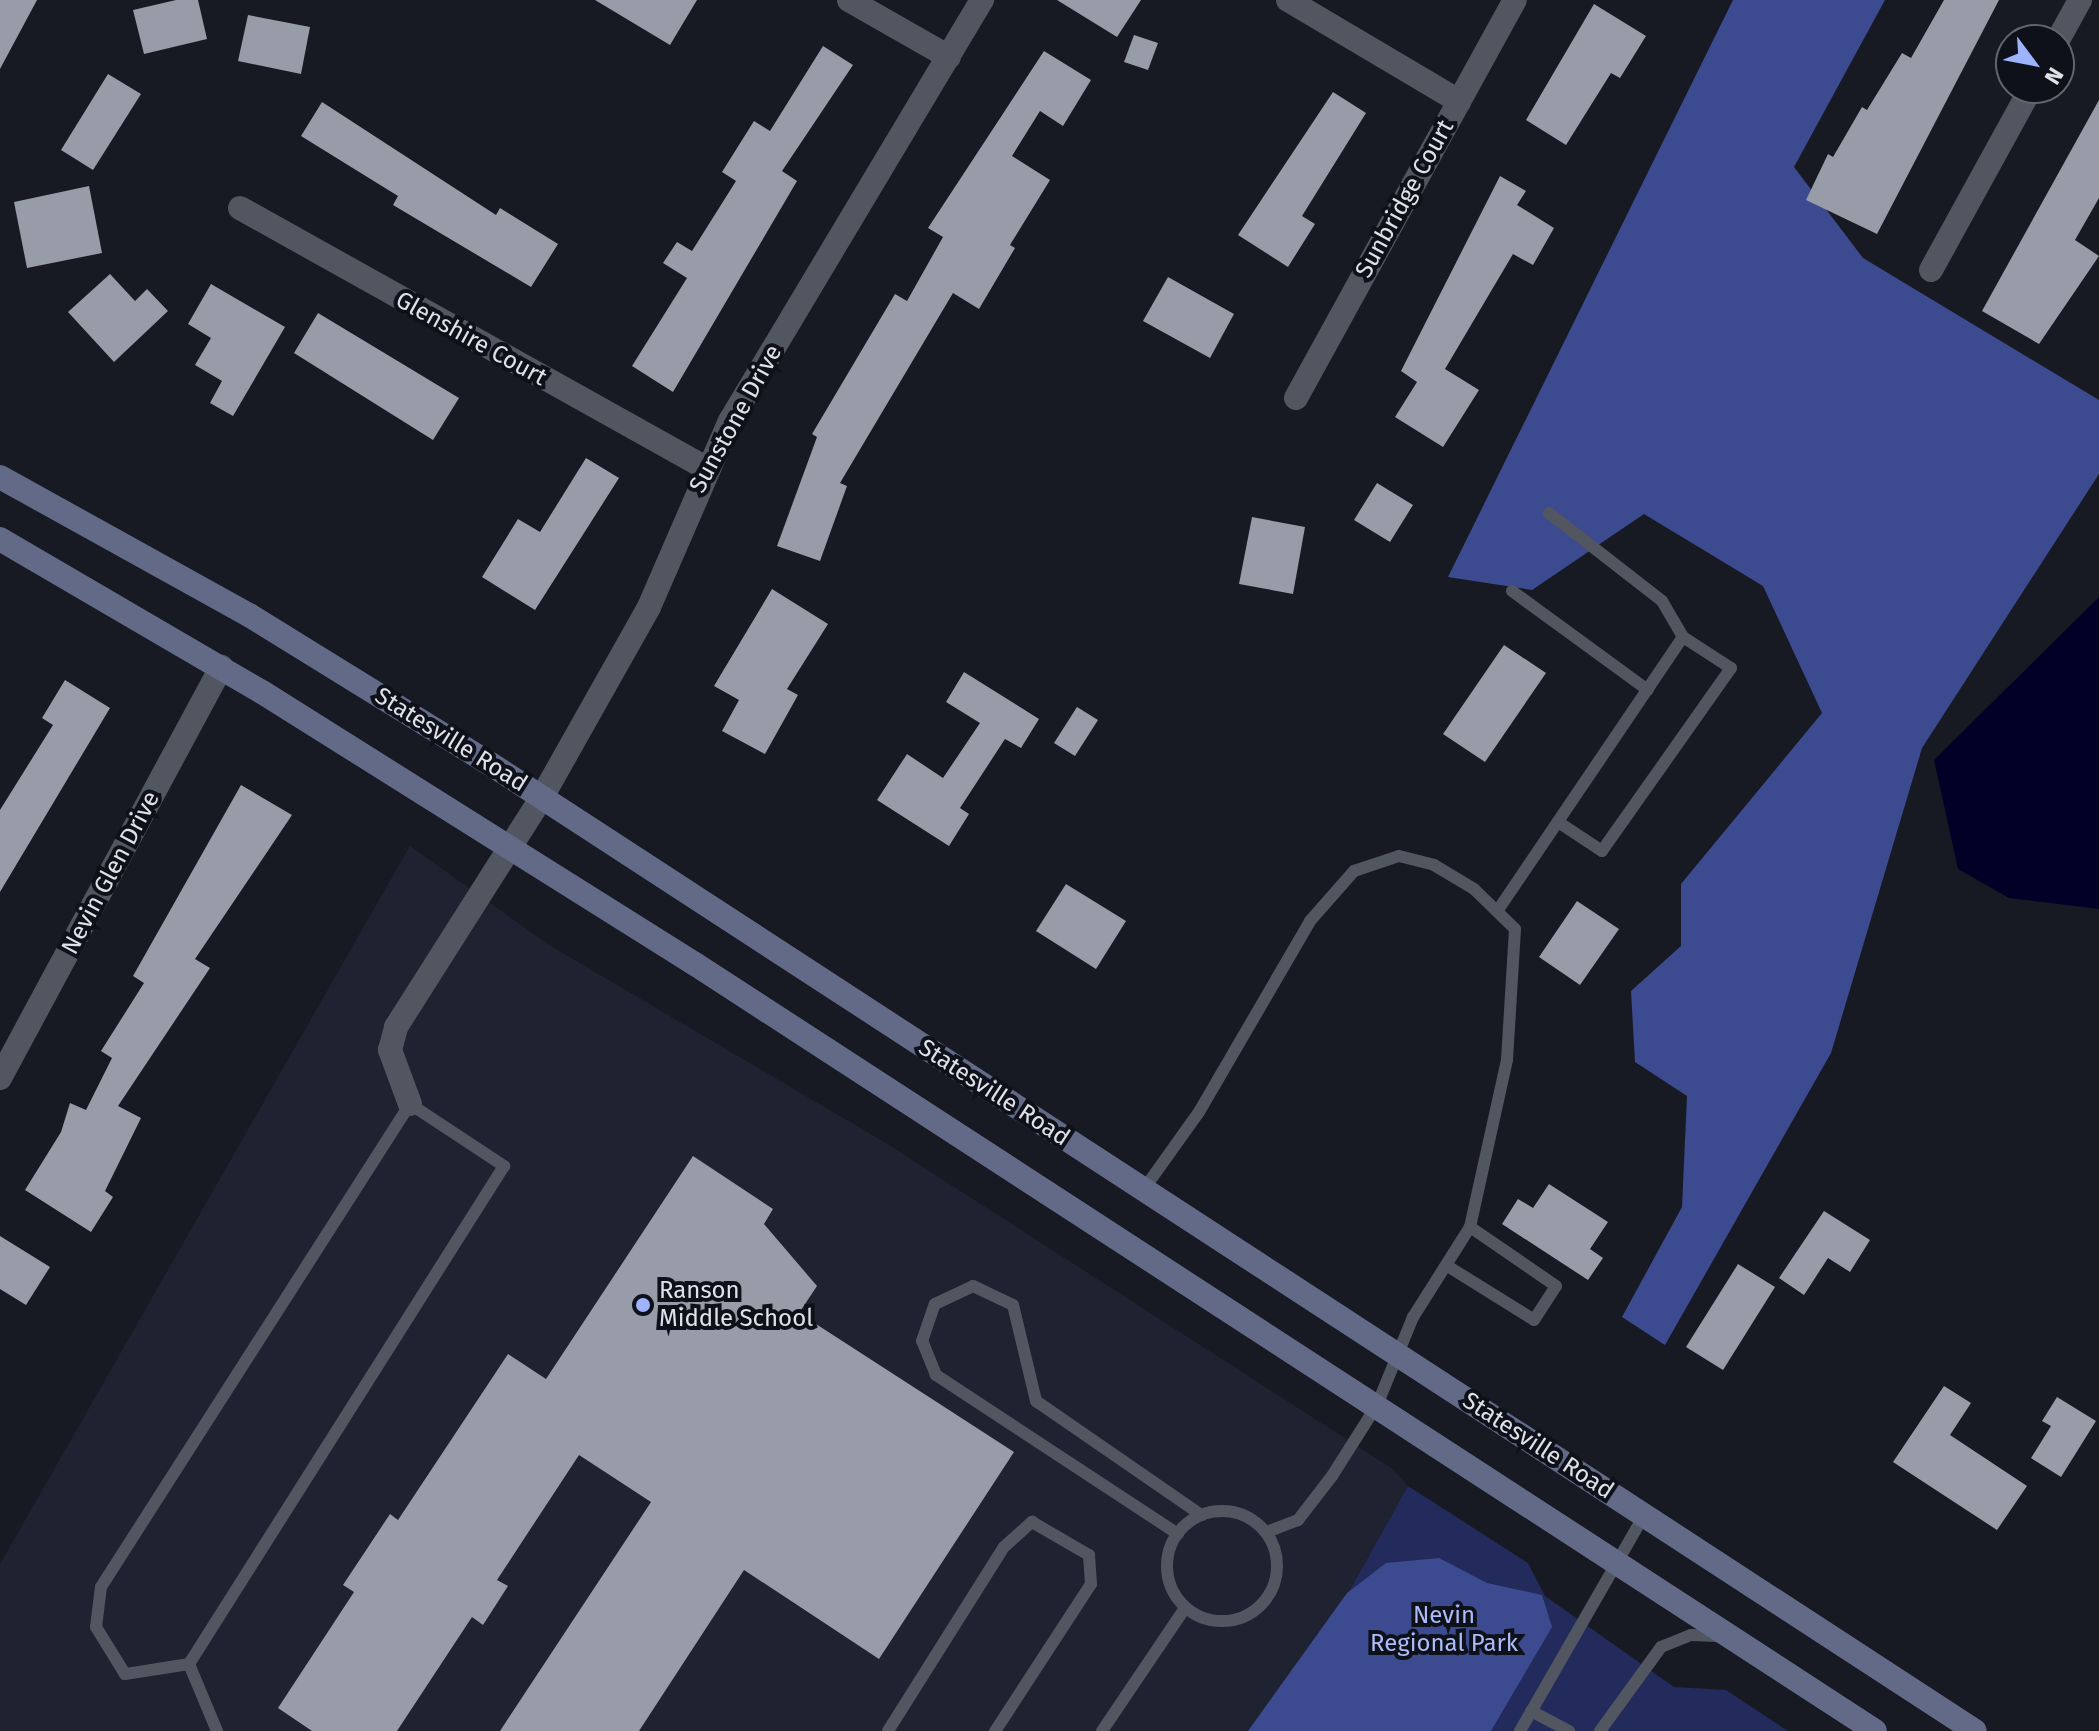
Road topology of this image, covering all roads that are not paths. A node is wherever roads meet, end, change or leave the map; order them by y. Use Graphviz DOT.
graph roads {
  1 [pos="849,0"];
  2 [pos="982,0"];
  3 [pos="1288,0"];
  4 [pos="1515,0"];
  5 [pos="2080,0"];
  6 [pos="2067,24"];
  7 [pos="949,57"];
  8 [pos="1459,101"];
  9 [pos="2022,104"];
  10 [pos="240,208"];
  11 [pos="1931,270"];
  12 [pos="1296,398"];
  13 [pos="704,467"];
  14 [pos="0,477"];
  15 [pos="1549,513"];
  16 [pos="0,539"];
  17 [pos="1512,591"];
  18 [pos="1683,637"];
  19 [pos="221,667"];
  20 [pos="1648,690"];
  21 [pos="542,797"];
  22 [pos="1558,822"];
  23 [pos="511,848"];
  24 [pos="1498,910"];
  25 [pos="0,1078"];
  26 [pos="410,1104"];
  27 [pos="1144,1189"];
  28 [pos="1470,1227"];
  29 [pos="1449,1267"];
  30 [pos="1400,1356"];
  31 [pos="1377,1405"];
  32 [pos="1201,1515"];
  33 [pos="1644,1515"];
  34 [pos="1266,1532"];
  35 [pos="1178,1534"];
  36 [pos="1618,1560"];
  37 [pos="1185,1608"];
  38 [pos="1733,1637"];
  39 [pos="189,1664"];
  40 [pos="1531,1711"];
  41 [pos="217,1731"];
  42 [pos="888,1731"];
  43 [pos="995,1731"];
  44 [pos="1102,1731"];
  45 [pos="1520,1731"];
  46 [pos="1569,1731"];
  47 [pos="1600,1731"];
  48 [pos="1875,1731"];
  49 [pos="1975,1731"];
  1 -- 7 [label="street"];
  2 -- 7 [label="street, Sunstone Drive"];
  3 -- 8 [label="street"];
  4 -- 8 [label="street, Sunbridge Court"];
  5 -- 6 [label="street"];
  7 -- 13 [label="street, Sunstone Drive"];
  8 -- 12 [label="street, Sunbridge Court"];
  9 -- 11 [label="street"];
  10 -- 13 [label="street, Glenshire Court"];
  13 -- 21 [label="street, Sunstone Drive"];
  14 -- 21 [label="main road, Statesville Road"];
  15 -- 18 [label="lane"];
  16 -- 19 [label="main road"];
  17 -- 20 [label="lane"];
  18 -- 20 [label="lane"];
  18 -- 22 [label="lane"];
  19 -- 23 [label="main road"];
  19 -- 25 [label="street, Nevin Glen Drive"];
  20 -- 22 [label="lane"];
  21 -- 23 [label="street, Sunstone Drive"];
  21 -- 27 [label="main road, Statesville Road"];
  22 -- 24 [label="lane"];
  23 -- 26 [label="street, Sunstone Drive"];
  23 -- 31 [label="main road"];
  24 -- 27 [label="lane"];
  24 -- 28 [label="lane"];
  26 -- 39 [label="lane"];
  26 -- 39 [label="lane"];
  27 -- 30 [label="main road, Statesville Road"];
  28 -- 29 [label="lane"];
  28 -- 29 [label="lane"];
  29 -- 30 [label="lane"];
  30 -- 31 [label="lane"];
  30 -- 33 [label="main road, Statesville Road"];
  31 -- 34 [label="lane"];
  31 -- 36 [label="main road"];
  32 -- 34 [label="lane"];
  32 -- 35 [label="lane"];
  32 -- 35 [label="lane"];
  33 -- 36 [label="lane"];
  33 -- 49 [label="main road, Statesville Road"];
  34 -- 37 [label="lane"];
  35 -- 37 [label="lane"];
  36 -- 38 [label="main road"];
  36 -- 40 [label="lane"];
  37 -- 44 [label="lane"];
  38 -- 47 [label="lane"];
  38 -- 48 [label="main road"];
  39 -- 41 [label="lane"];
  40 -- 45 [label="lane"];
  40 -- 46 [label="lane"];
  42 -- 43 [label="lane"];
}
